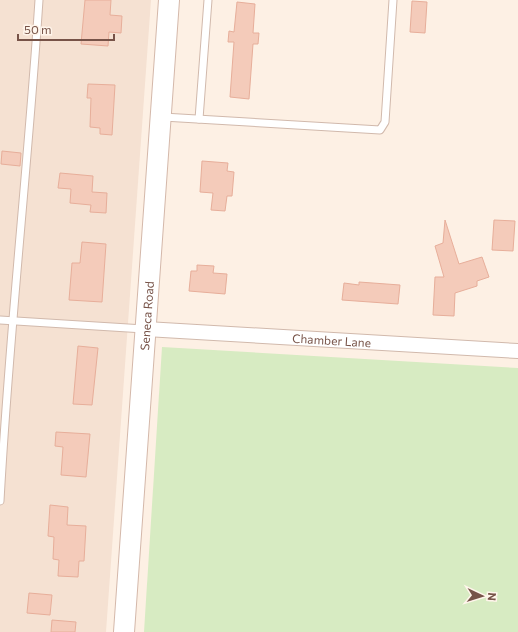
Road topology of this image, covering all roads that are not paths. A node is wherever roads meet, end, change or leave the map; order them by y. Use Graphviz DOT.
graph roads {
  1 [pos="39,0"];
  2 [pos="168,0"];
  3 [pos="208,0"];
  4 [pos="393,0"];
  5 [pos="161,117"];
  6 [pos="199,119"];
  7 [pos="0,320"];
  8 [pos="12,321"];
  9 [pos="146,329"];
  10 [pos="518,351"];
  11 [pos="0,501"];
  12 [pos="124,632"];
  1 -- 8 [label="lane"];
  2 -- 5 [label="street, Seneca Road"];
  3 -- 6 [label="lane"];
  4 -- 6 [label="lane"];
  5 -- 6 [label="lane"];
  5 -- 9 [label="street, Seneca Road"];
  7 -- 8 [label="lane"];
  8 -- 9 [label="lane"];
  8 -- 11 [label="lane"];
  9 -- 10 [label="street, Chamber Lane"];
  9 -- 12 [label="street, Seneca Road"];
}
